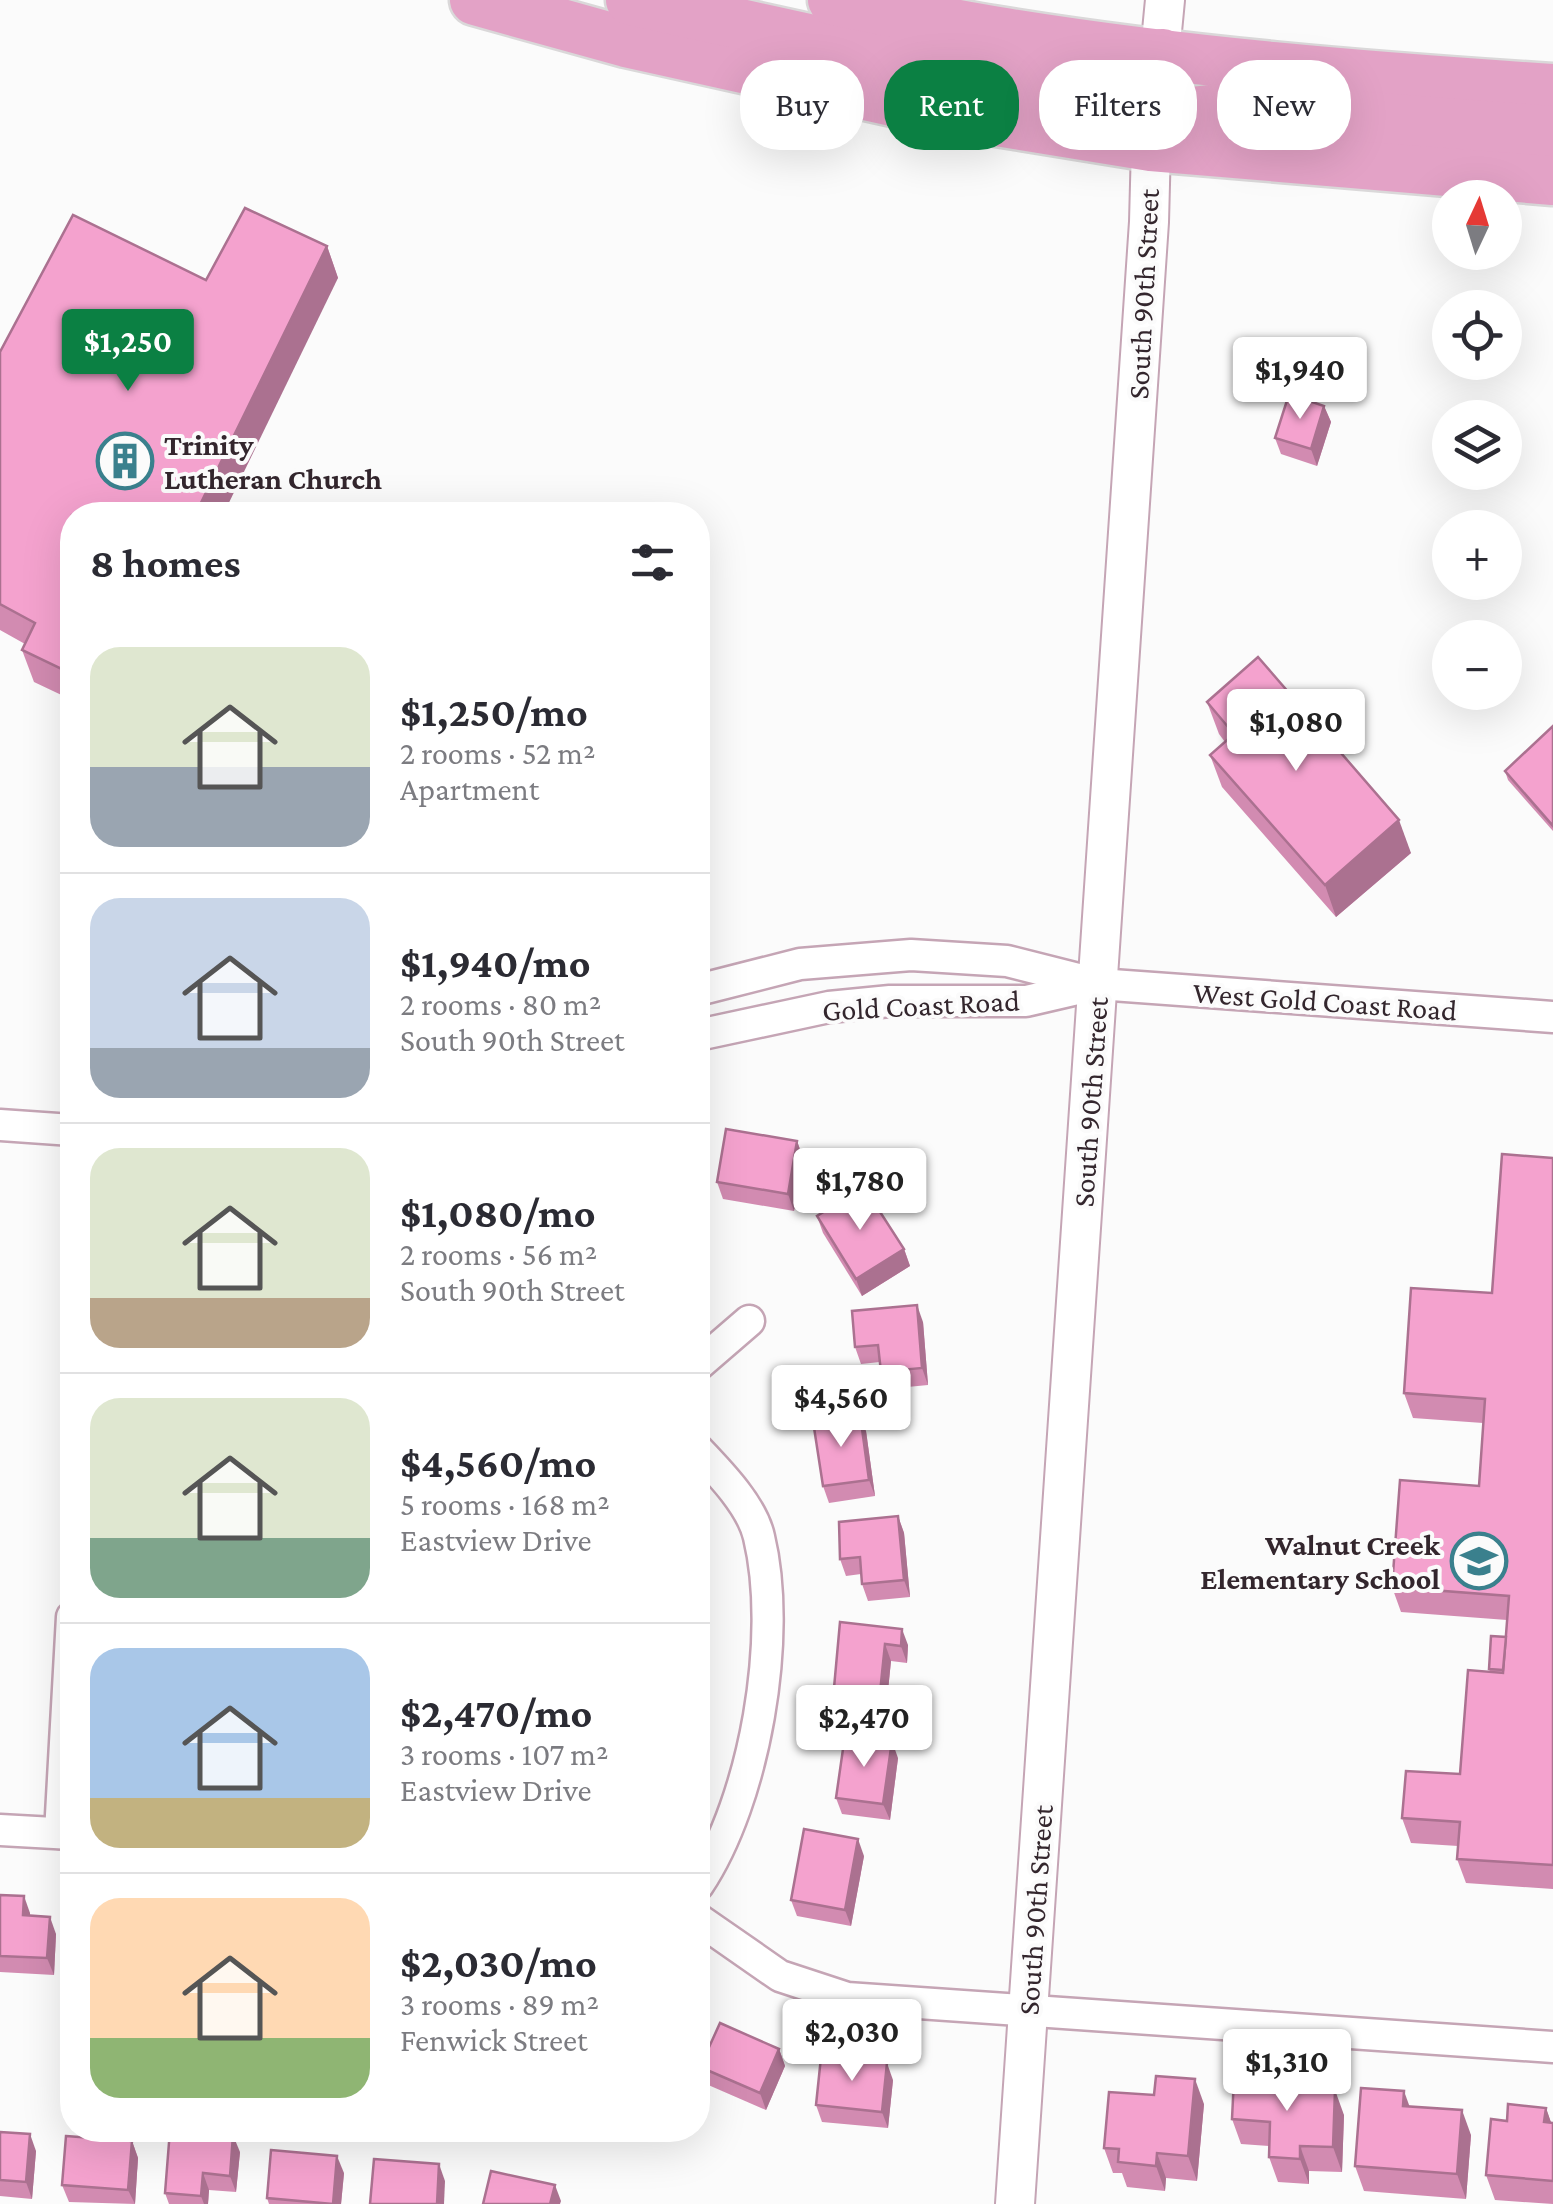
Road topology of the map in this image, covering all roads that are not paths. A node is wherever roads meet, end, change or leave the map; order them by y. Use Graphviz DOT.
graph roads {
  1 [pos="474,0"];
  2 [pos="631,0"];
  3 [pos="833,0"];
  4 [pos="1165,0"];
  5 [pos="1162,54"];
  6 [pos="1161,60"];
  7 [pos="1553,89"];
  8 [pos="1197,119"];
  9 [pos="1039,122"];
  10 [pos="1553,131"];
  11 [pos="1197,137"];
  12 [pos="1152,150"];
  13 [pos="1553,180"];
  14 [pos="1098,984"];
  15 [pos="710,987"];
  16 [pos="1553,1017"];
  17 [pos="710,1033"];
  18 [pos="0,1125"];
  19 [pos="60,1129"];
  20 [pos="749,1321"];
  21 [pos="710,1355"];
  22 [pos="710,1462"];
  23 [pos="0,1830"];
  24 [pos="60,1834"];
  25 [pos="710,1864"];
  26 [pos="710,1927"];
  27 [pos="1029,2009"];
  28 [pos="1553,2047"];
  29 [pos="1015,2204"];
  1 -- 9 [label="highway"];
  2 -- 5 [label="highway"];
  3 -- 5 [label="highway"];
  4 -- 5 [label="street, South 90th Street"];
  5 -- 6 [label="street, South 90th Street"];
  5 -- 7 [label="highway"];
  8 -- 10 [label="highway"];
  11 -- 13 [label="highway"];
  12 -- 14 [label="street, South 90th Street"];
  14 -- 15 [label="street, Gold Coast Road"];
  14 -- 16 [label="street, West Gold Coast Road"];
  14 -- 17 [label="street, Gold Coast Road"];
  14 -- 27 [label="street, South 90th Street"];
  18 -- 19 [label="street"];
  20 -- 21 [label="street"];
  22 -- 25 [label="street"];
  23 -- 24 [label="street"];
  26 -- 27 [label="street"];
  27 -- 28 [label="street"];
  27 -- 29 [label="street, South 90th Street"];
}
